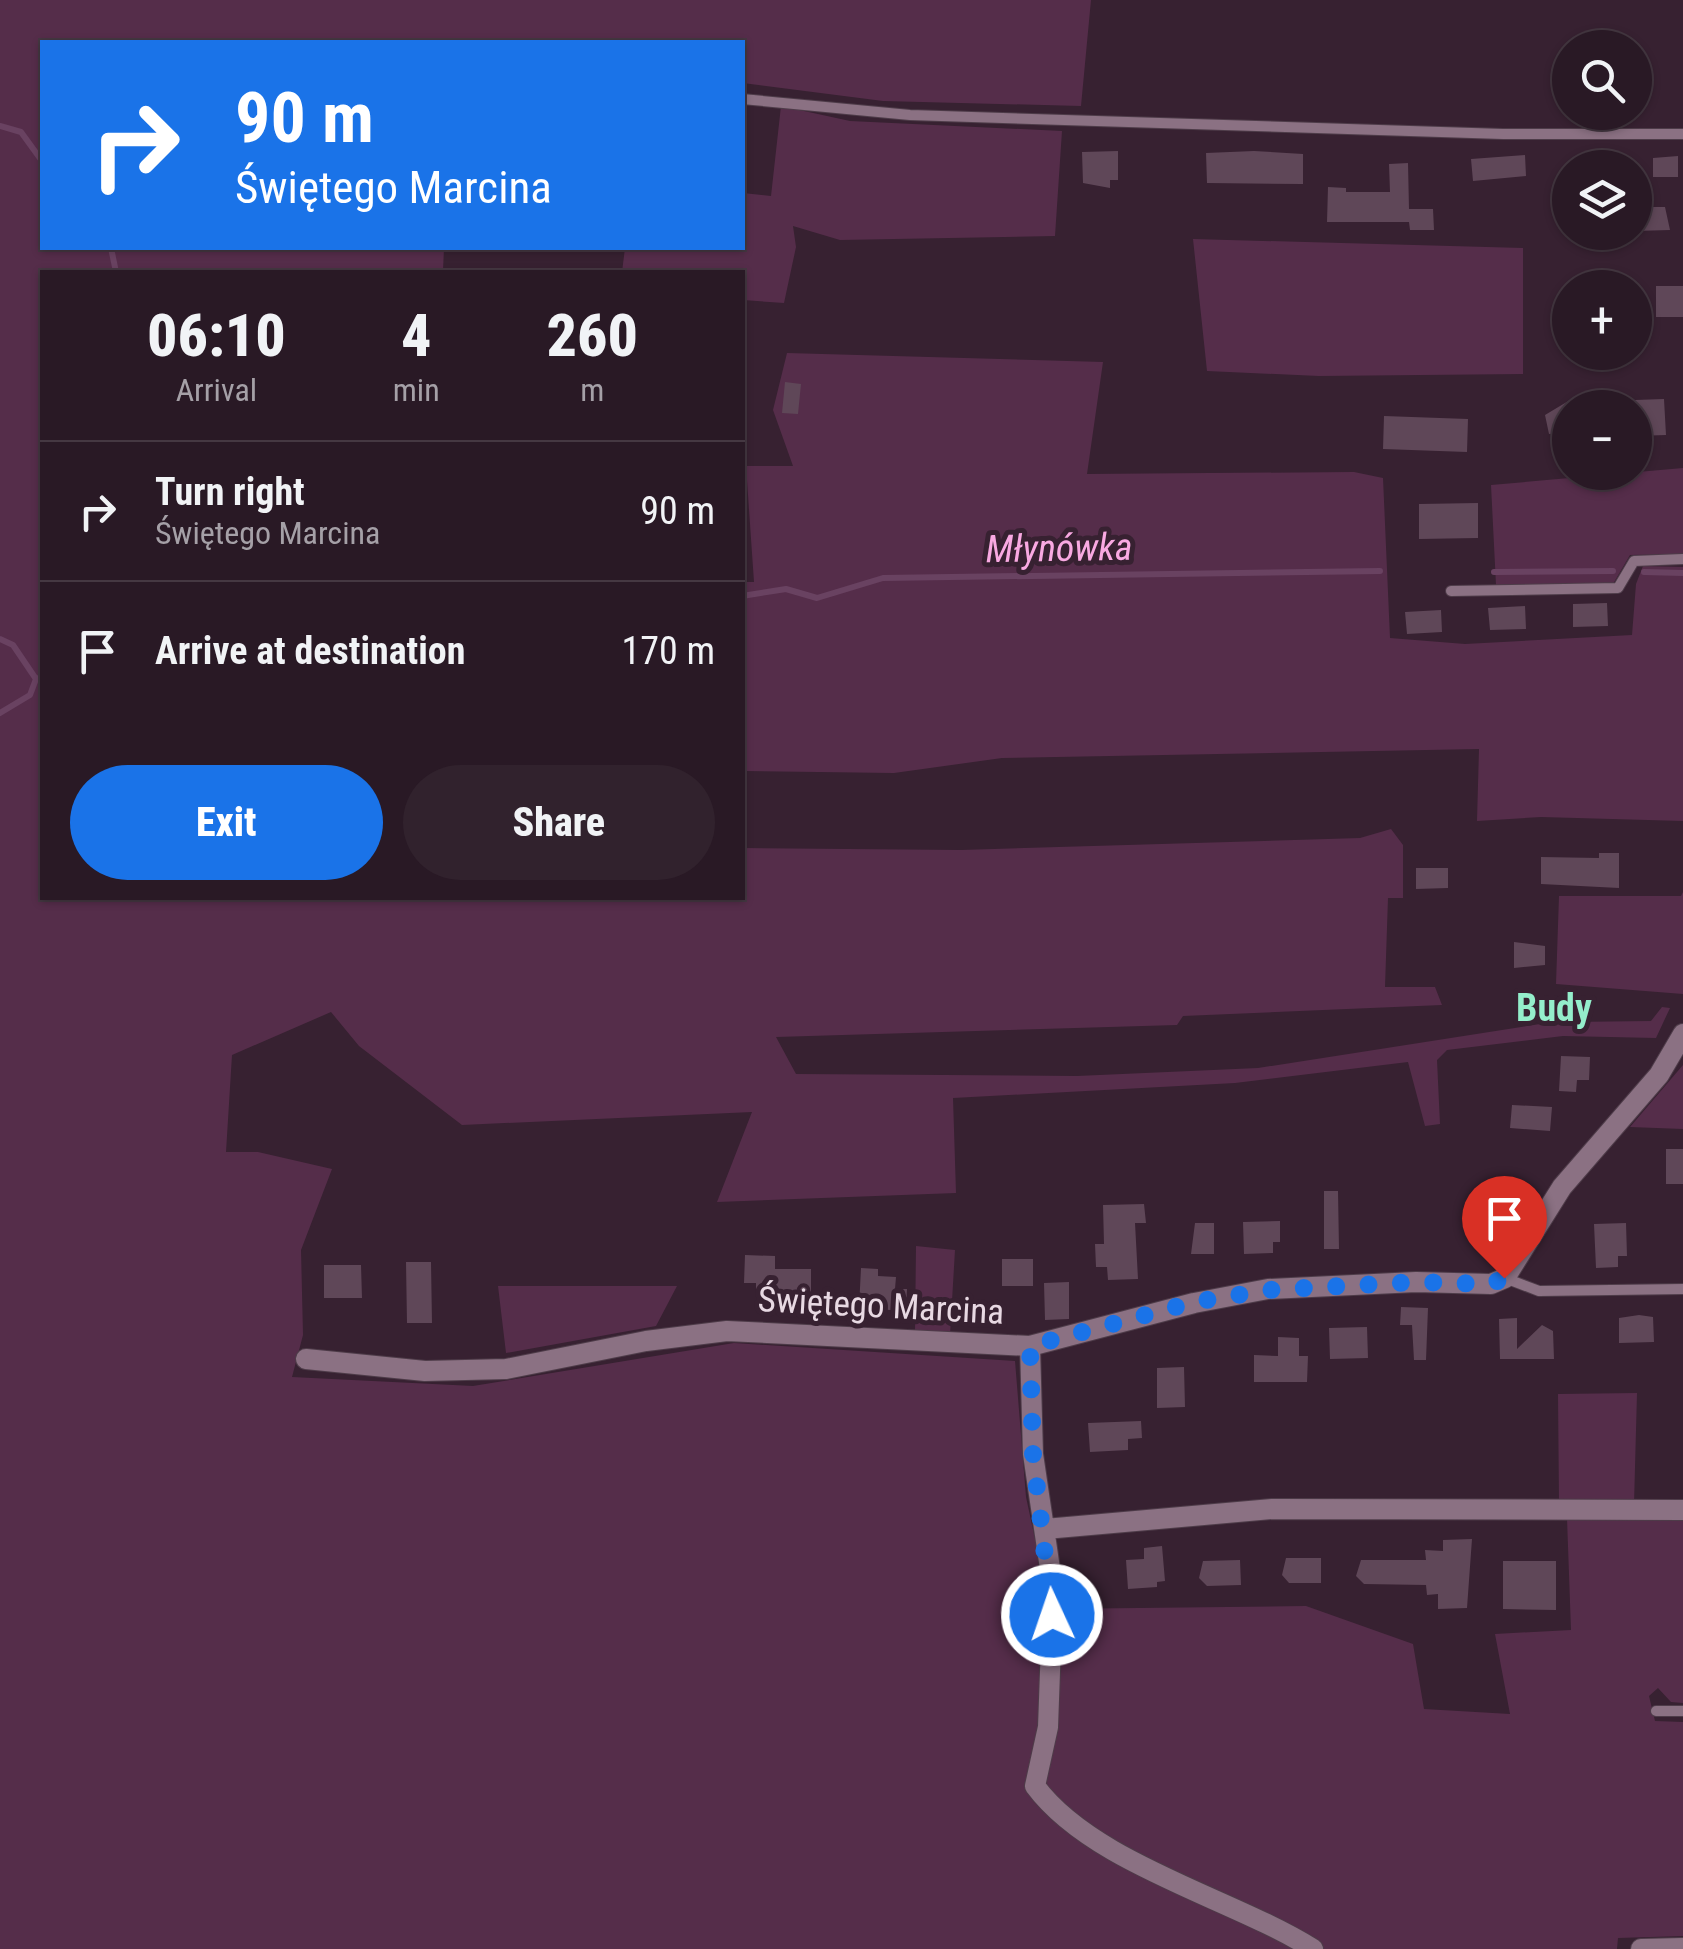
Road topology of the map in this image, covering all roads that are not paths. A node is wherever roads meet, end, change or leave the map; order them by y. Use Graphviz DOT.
graph roads {
  1 [pos="745,100"];
  2 [pos="1683,134"];
  3 [pos="1683,559"];
  4 [pos="1451,591"];
  5 [pos="1681,1046"];
  6 [pos="1504,1278"];
  7 [pos="1683,1289"];
  8 [pos="1030,1346"];
  9 [pos="306,1359"];
  10 [pos="1683,1510"];
  11 [pos="1045,1529"];
  12 [pos="1656,1710"];
  13 [pos="1683,1711"];
  14 [pos="1683,1948"];
  15 [pos="1313,1949"];
  16 [pos="1641,1949"];
  1 -- 2 [label="lane"];
  3 -- 4 [label="lane"];
  5 -- 6 [label="street"];
  6 -- 7 [label="lane"];
  6 -- 8 [label="street, Świętego Marcina"];
  8 -- 9 [label="street, Świętego Marcina"];
  8 -- 11 [label="street"];
  10 -- 11 [label="street"];
  11 -- 15 [label="street"];
  12 -- 13 [label="lane"];
  14 -- 16 [label="street"];
}
